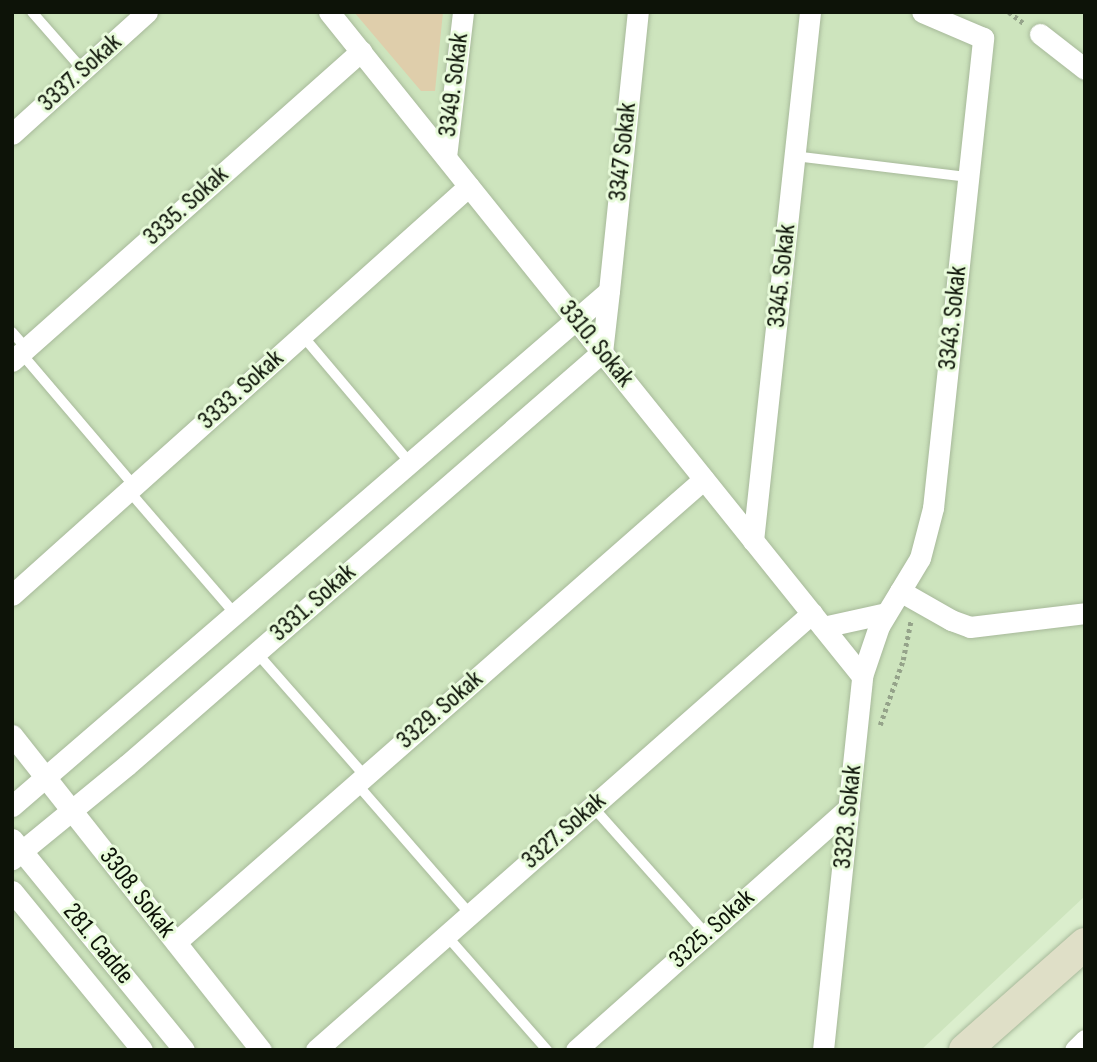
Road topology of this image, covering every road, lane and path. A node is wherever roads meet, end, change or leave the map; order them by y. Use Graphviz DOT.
graph roads {
  1 [pos="32,12"];
  2 [pos="147,12"];
  3 [pos="329,12"];
  4 [pos="463,12"];
  5 [pos="638,12"];
  6 [pos="810,12"];
  7 [pos="922,12"];
  8 [pos="1041,34"];
  9 [pos="361,51"];
  10 [pos="1085,69"];
  11 [pos="83,70"];
  12 [pos="12,134"];
  13 [pos="794,156"];
  14 [pos="446,157"];
  15 [pos="968,177"];
  16 [pos="469,186"];
  17 [pos="608,291"];
  18 [pos="576,319"];
  19 [pos="12,332"];
  20 [pos="302,335"];
  21 [pos="602,352"];
  22 [pos="20,354"];
  23 [pos="410,463"];
  24 [pos="704,479"];
  25 [pos="131,488"];
  26 [pos="753,541"];
  27 [pos="12,595"];
  28 [pos="907,596"];
  29 [pos="886,613"];
  30 [pos="1085,613"];
  31 [pos="236,615"];
  32 [pos="817,620"];
  33 [pos="256,652"];
  34 [pos="862,676"];
  35 [pos="877,733"];
  36 [pos="12,736"];
  37 [pos="46,779"];
  38 [pos="360,780"];
  39 [pos="12,806"];
  40 [pos="592,806"];
  41 [pos="849,808"];
  42 [pos="72,811"];
  43 [pos="16,850"];
  44 [pos="12,891"];
  45 [pos="470,915"];
  46 [pos="706,934"];
  47 [pos="446,935"];
  48 [pos="176,942"];
  49 [pos="1085,944"];
  50 [pos="1085,1040"];
  51 [pos="142,1050"];
  52 [pos="184,1050"];
  53 [pos="261,1050"];
  54 [pos="316,1050"];
  55 [pos="547,1050"];
  56 [pos="576,1050"];
  57 [pos="823,1050"];
  58 [pos="965,1050"];
  59 [pos="1075,1050"];
  1 -- 11 [label="lane"];
  2 -- 11 [label="street, 3337. Sokak"];
  3 -- 9 [label="street, 3310. Sokak"];
  4 -- 14 [label="street, 3349. Sokak"];
  5 -- 17 [label="street, 3347 Sokak"];
  6 -- 13 [label="street, 3345. Sokak"];
  7 -- 15 [label="street, 3343. Sokak"];
  8 -- 10 [label="street"];
  9 -- 14 [label="street, 3310. Sokak"];
  9 -- 22 [label="street, 3335. Sokak"];
  11 -- 12 [label="street, 3337. Sokak"];
  13 -- 15 [label="lane"];
  13 -- 26 [label="street, 3345. Sokak"];
  14 -- 16 [label="street, 3310. Sokak"];
  15 -- 28 [label="street, 3343. Sokak"];
  16 -- 18 [label="street, 3310. Sokak"];
  16 -- 20 [label="street, 3333. Sokak"];
  17 -- 18 [label="street, 3331. Sokak"];
  17 -- 21 [label="street, 3347 Sokak"];
  18 -- 21 [label="street, 3310. Sokak"];
  18 -- 23 [label="street, 3331. Sokak"];
  19 -- 22 [label="lane"];
  20 -- 23 [label="lane"];
  20 -- 25 [label="street, 3333. Sokak"];
  21 -- 24 [label="street, 3310. Sokak"];
  21 -- 33 [label="street, 3331. Sokak"];
  22 -- 25 [label="lane"];
  23 -- 31 [label="street, 3331. Sokak"];
  24 -- 26 [label="street, 3310. Sokak"];
  24 -- 38 [label="street, 3329. Sokak"];
  25 -- 27 [label="street, 3333. Sokak"];
  25 -- 31 [label="lane"];
  26 -- 32 [label="street, 3310. Sokak"];
  28 -- 29 [label="street, 3323. Sokak"];
  28 -- 30 [label="street"];
  28 -- 35 [label="path"];
  29 -- 32 [label="street"];
  29 -- 34 [label="street, 3323. Sokak"];
  31 -- 37 [label="street, 3331. Sokak"];
  32 -- 34 [label="street, 3310. Sokak"];
  32 -- 40 [label="street, 3327. Sokak"];
  33 -- 38 [label="lane"];
  33 -- 42 [label="street, 3331. Sokak"];
  34 -- 41 [label="street, 3323. Sokak"];
  36 -- 37 [label="street, 3308. Sokak"];
  37 -- 39 [label="street, 3331. Sokak"];
  37 -- 42 [label="street, 3308. Sokak"];
  38 -- 45 [label="lane"];
  38 -- 48 [label="street, 3329. Sokak"];
  40 -- 45 [label="street, 3327. Sokak"];
  40 -- 46 [label="lane"];
  41 -- 46 [label="street, 3325. Sokak"];
  41 -- 57 [label="street, 3323. Sokak"];
  42 -- 43 [label="street, 3331. Sokak"];
  42 -- 48 [label="street, 3308. Sokak"];
  43 -- 52 [label="street, 281. Cadde"];
  44 -- 51 [label="street, 281. Cadde"];
  45 -- 47 [label="street, 3327. Sokak"];
  46 -- 56 [label="street, 3325. Sokak"];
  47 -- 54 [label="street, 3327. Sokak"];
  47 -- 55 [label="lane"];
  48 -- 53 [label="street, 3308. Sokak"];
  49 -- 58 [label="street"];
  50 -- 59 [label="street"];
}
